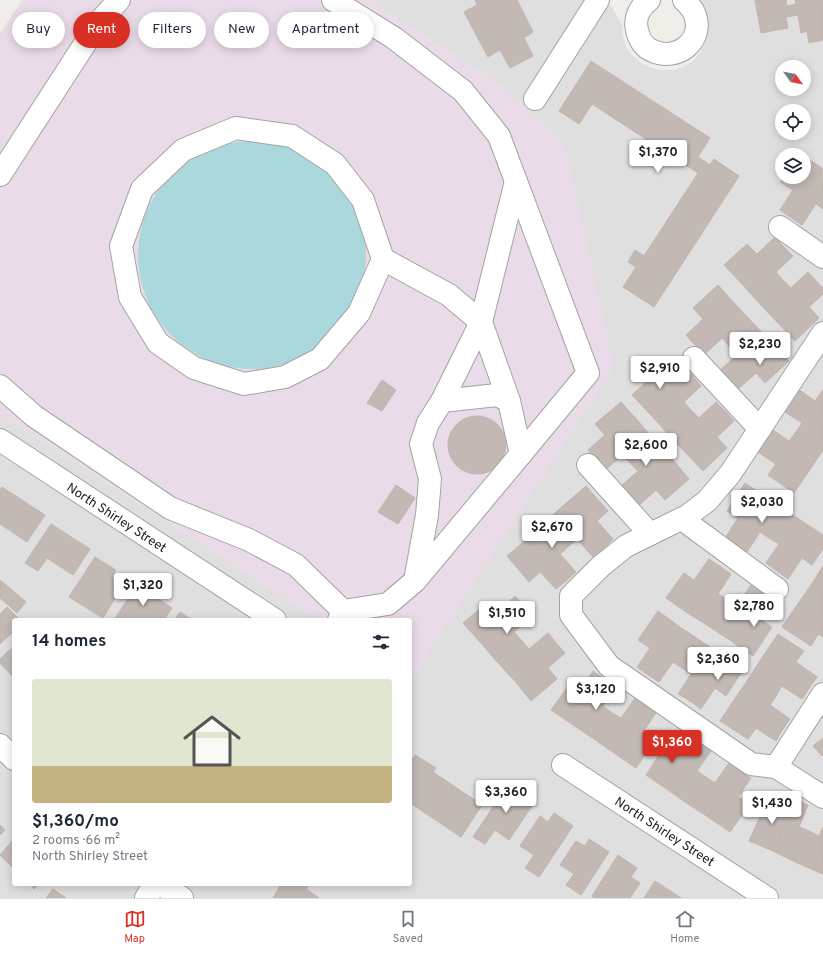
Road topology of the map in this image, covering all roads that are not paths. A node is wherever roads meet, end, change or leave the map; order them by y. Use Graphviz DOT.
graph roads {
  1 [pos="119,0"];
  2 [pos="333,0"];
  3 [pos="598,0"];
  4 [pos="684,0"];
  5 [pos="639,3"];
  6 [pos="535,99"];
  7 [pos="0,175"];
  8 [pos="516,181"];
  9 [pos="780,227"];
  10 [pos="823,257"];
  11 [pos="383,259"];
  12 [pos="481,322"];
  13 [pos="823,333"];
  14 [pos="694,358"];
  15 [pos="0,386"];
  16 [pos="442,401"];
  17 [pos="509,401"];
  18 [pos="760,429"];
  19 [pos="0,440"];
  20 [pos="521,454"];
  21 [pos="588,465"];
  22 [pos="682,519"];
  23 [pos="650,534"];
  24 [pos="415,581"];
  25 [pos="777,589"];
  26 [pos="341,616"];
  27 [pos="272,618"];
  28 [pos="823,694"];
  29 [pos="0,745"];
  30 [pos="12,757"];
  31 [pos="563,765"];
  32 [pos="776,767"];
  33 [pos="823,797"];
  34 [pos="154,886"];
  35 [pos="163,886"];
  36 [pos="146,898"];
  37 [pos="182,898"];
  38 [pos="767,898"];
  1 -- 7 [label="street"];
  2 -- 8 [label="street"];
  3 -- 6 [label="street"];
  4 -- 5 [label="street"];
  8 -- 12 [label="street"];
  8 -- 20 [label="street"];
  9 -- 10 [label="street"];
  11 -- 11 [label="street"];
  11 -- 12 [label="street"];
  12 -- 16 [label="street"];
  12 -- 17 [label="street"];
  13 -- 18 [label="street"];
  14 -- 18 [label="street"];
  15 -- 26 [label="street"];
  16 -- 17 [label="street"];
  16 -- 24 [label="street"];
  17 -- 20 [label="street"];
  18 -- 22 [label="street"];
  19 -- 27 [label="street, North Shirley Street"];
  20 -- 24 [label="street"];
  21 -- 23 [label="street"];
  22 -- 23 [label="street"];
  22 -- 25 [label="street"];
  23 -- 32 [label="street"];
  24 -- 26 [label="street"];
  28 -- 32 [label="street"];
  29 -- 30 [label="street"];
  31 -- 38 [label="street, North Shirley Street"];
  32 -- 33 [label="street"];
  34 -- 36 [label="street"];
  35 -- 37 [label="street"];
}
